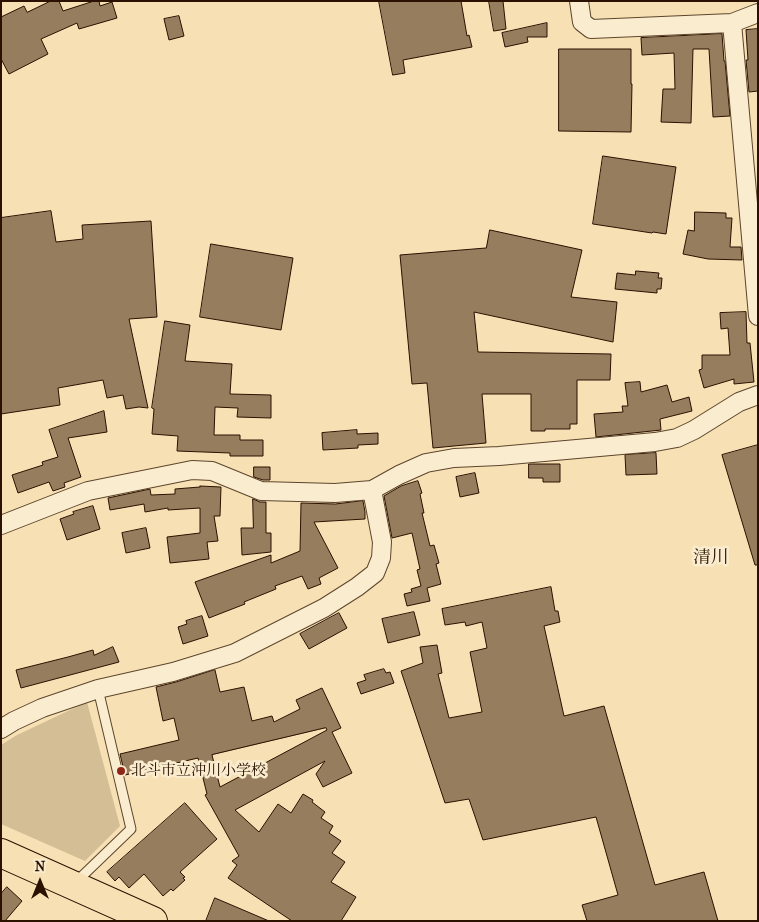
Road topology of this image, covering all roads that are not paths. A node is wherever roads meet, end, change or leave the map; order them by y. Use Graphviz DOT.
graph roads {
  1 [pos="579,1"];
  2 [pos="758,13"];
  3 [pos="732,23"];
  4 [pos="758,316"];
  5 [pos="758,395"];
  6 [pos="372,490"];
  7 [pos="1,524"];
  8 [pos="98,689"];
  9 [pos="1,729"];
  10 [pos="1,853"];
  11 [pos="73,885"];
  12 [pos="153,921"];
  1 -- 3 [label="street"];
  2 -- 3 [label="street"];
  3 -- 4 [label="street"];
  5 -- 6 [label="street"];
  6 -- 7 [label="street"];
  6 -- 8 [label="street"];
  8 -- 9 [label="street"];
  8 -- 11 [label="lane"];
  10 -- 11 [label="main road"];
  11 -- 12 [label="main road"];
}
